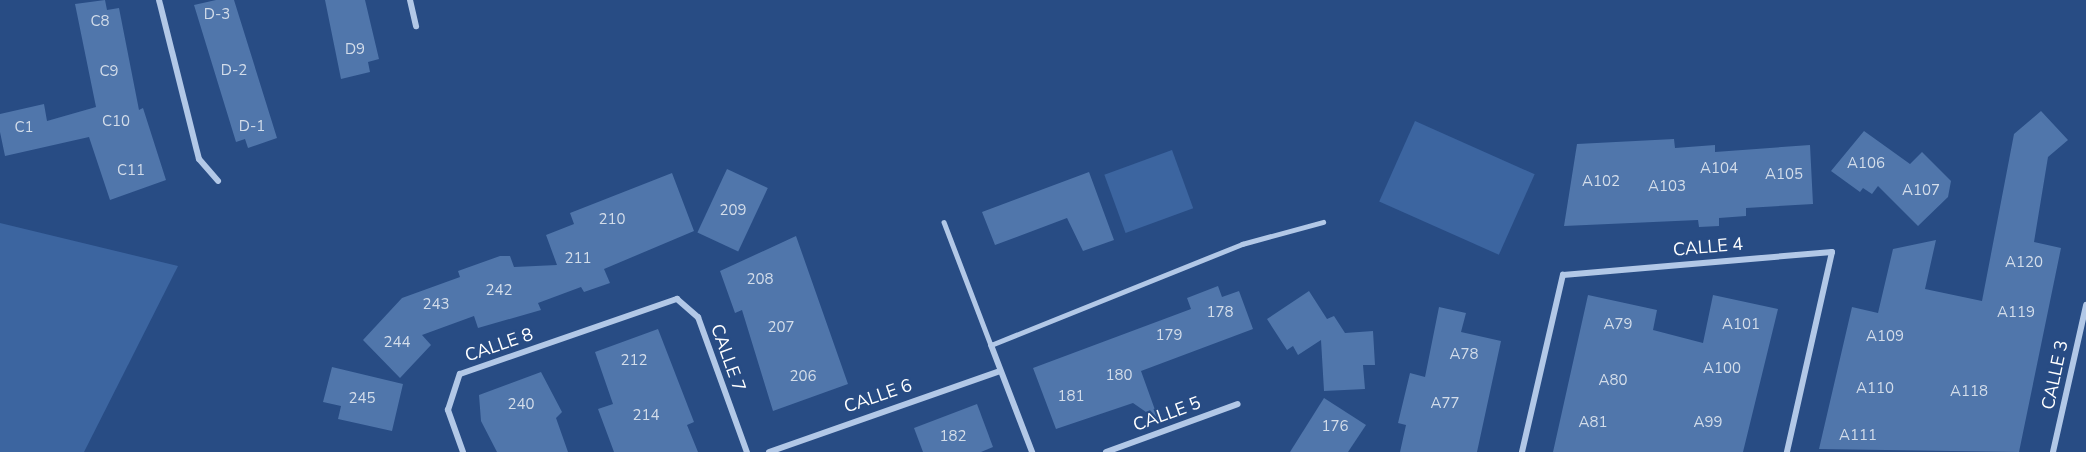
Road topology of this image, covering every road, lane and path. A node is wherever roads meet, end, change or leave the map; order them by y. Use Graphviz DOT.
graph roads {
  1 [pos="159,0"];
  2 [pos="410,0"];
  3 [pos="416,26"];
  4 [pos="218,181"];
  5 [pos="944,222"];
  6 [pos="1323,222"];
  7 [pos="2086,304"];
  8 [pos="625,317"];
  9 [pos="992,345"];
  10 [pos="998,372"];
  11 [pos="1238,404"];
  12 [pos="463,452"];
  13 [pos="747,452"];
  14 [pos="769,452"];
  15 [pos="1032,452"];
  16 [pos="1106,452"];
  17 [pos="1522,452"];
  18 [pos="1787,452"];
  19 [pos="2053,452"];
  1 -- 4 [label="street"];
  2 -- 3 [label="street"];
  5 -- 9 [label="lane"];
  6 -- 9 [label="lane"];
  7 -- 19 [label="street, CALLE 3"];
  8 -- 12 [label="street, CALLE 8"];
  8 -- 13 [label="street, CALLE 7"];
  9 -- 10 [label="street"];
  10 -- 14 [label="street, CALLE 6"];
  10 -- 15 [label="street"];
  11 -- 16 [label="street, CALLE 5"];
  17 -- 18 [label="street, CALLE 4"];
}
